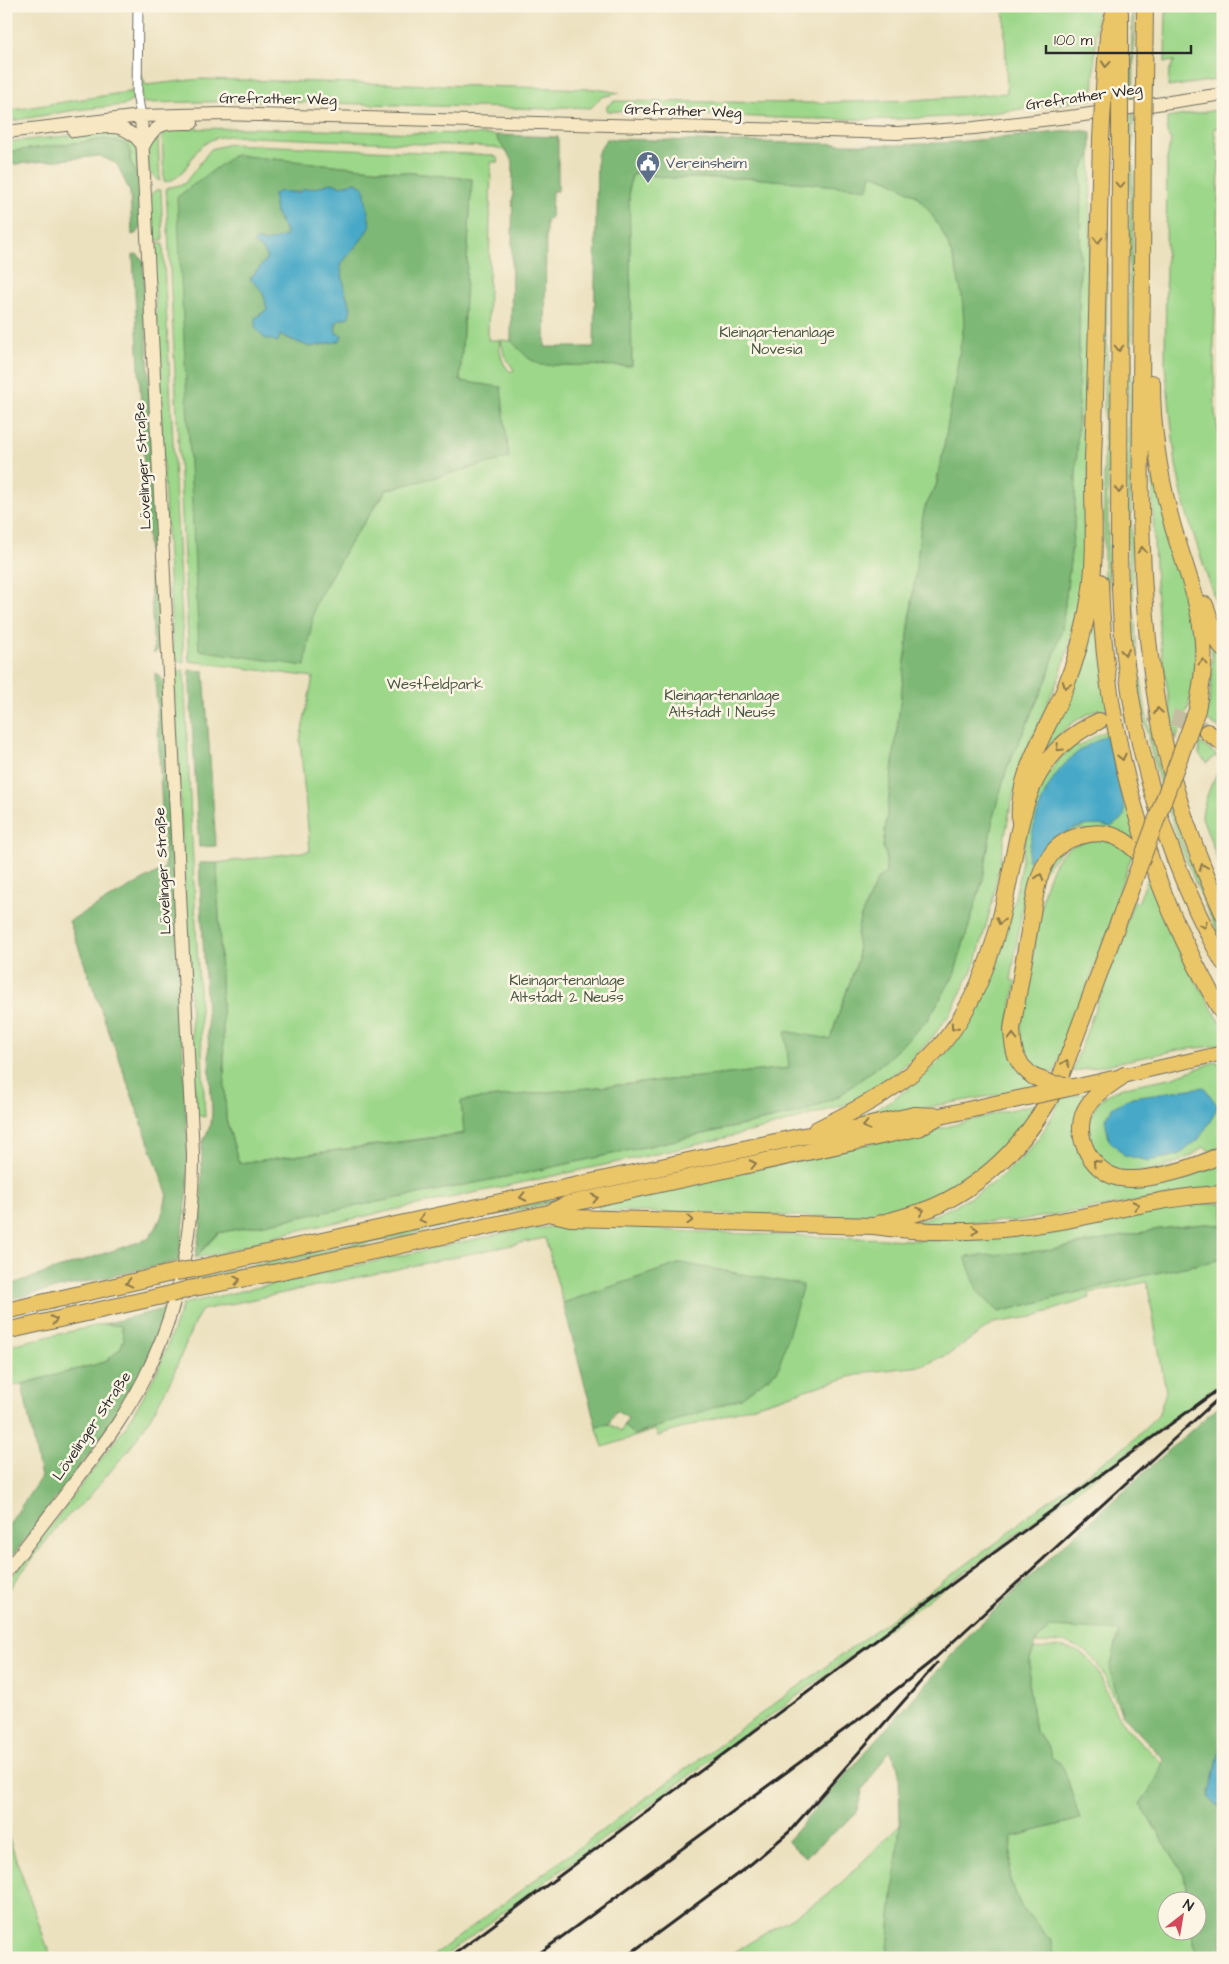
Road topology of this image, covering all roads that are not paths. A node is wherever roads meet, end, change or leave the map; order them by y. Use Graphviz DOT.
graph roads {
  1 [pos="138,6"];
  2 [pos="1116,6"];
  3 [pos="1120,6"];
  4 [pos="1145,6"];
  5 [pos="1112,87"];
  6 [pos="1223,94"];
  7 [pos="278,115"];
  8 [pos="140,116"];
  9 [pos="47,126"];
  10 [pos="6,132"];
  11 [pos="143,147"];
  12 [pos="1142,277"];
  13 [pos="1152,399"];
  14 [pos="1096,413"];
  15 [pos="1223,649"];
  16 [pos="1099,721"];
  17 [pos="1207,732"];
  18 [pos="1223,743"];
  19 [pos="1020,822"];
  20 [pos="1153,868"];
  21 [pos="1223,913"];
  22 [pos="1223,962"];
  23 [pos="1223,1014"];
  24 [pos="1218,1054"];
  25 [pos="1124,1075"];
  26 [pos="1078,1086"];
  27 [pos="940,1116"];
  28 [pos="803,1136"];
  29 [pos="1223,1153"];
  30 [pos="1223,1194"];
  31 [pos="549,1213"];
  32 [pos="874,1226"];
  33 [pos="6,1311"];
  34 [pos="6,1330"];
  35 [pos="6,1572"];
  1 -- 8 [label="street"];
  2 -- 5 [label="highway, one-way"];
  3 -- 5 [label="highway"];
  4 -- 12 [label="highway, bridge"];
  5 -- 14 [label="highway, one-way, bridge"];
  5 -- 22 [label="highway, one-way, bridge"];
  6 -- 7 [label="street, Grefrather Weg"];
  7 -- 8 [label="street, Grefrather Weg"];
  7 -- 11 [label="street"];
  8 -- 9 [label="street, Grefrather Weg"];
  8 -- 11 [label="street, Lövelinger Straße"];
  9 -- 10 [label="street, Grefrather Weg"];
  9 -- 11 [label="street"];
  11 -- 35 [label="street, Lövelinger Straße"];
  12 -- 13 [label="highway"];
  21 -- 12 [label="highway, one-way"];
  13 -- 15 [label="highway"];
  32 -- 13 [label="highway, one-way, bridge"];
  14 -- 19 [label="highway, one-way"];
  14 -- 20 [label="highway, one-way"];
  16 -- 19 [label="highway, one-way"];
  17 -- 18 [label="highway"];
  19 -- 28 [label="highway, one-way"];
  20 -- 23 [label="highway"];
  26 -- 20 [label="highway, one-way, bridge"];
  24 -- 25 [label="main road"];
  25 -- 26 [label="main road"];
  29 -- 25 [label="highway, one-way"];
  26 -- 27 [label="highway, bridge"];
  27 -- 28 [label="highway, one-way"];
  31 -- 27 [label="highway, one-way"];
  28 -- 33 [label="highway, one-way, bridge"];
  32 -- 30 [label="highway, one-way"];
  31 -- 32 [label="highway, one-way"];
  34 -- 31 [label="highway, one-way, bridge"];
}
